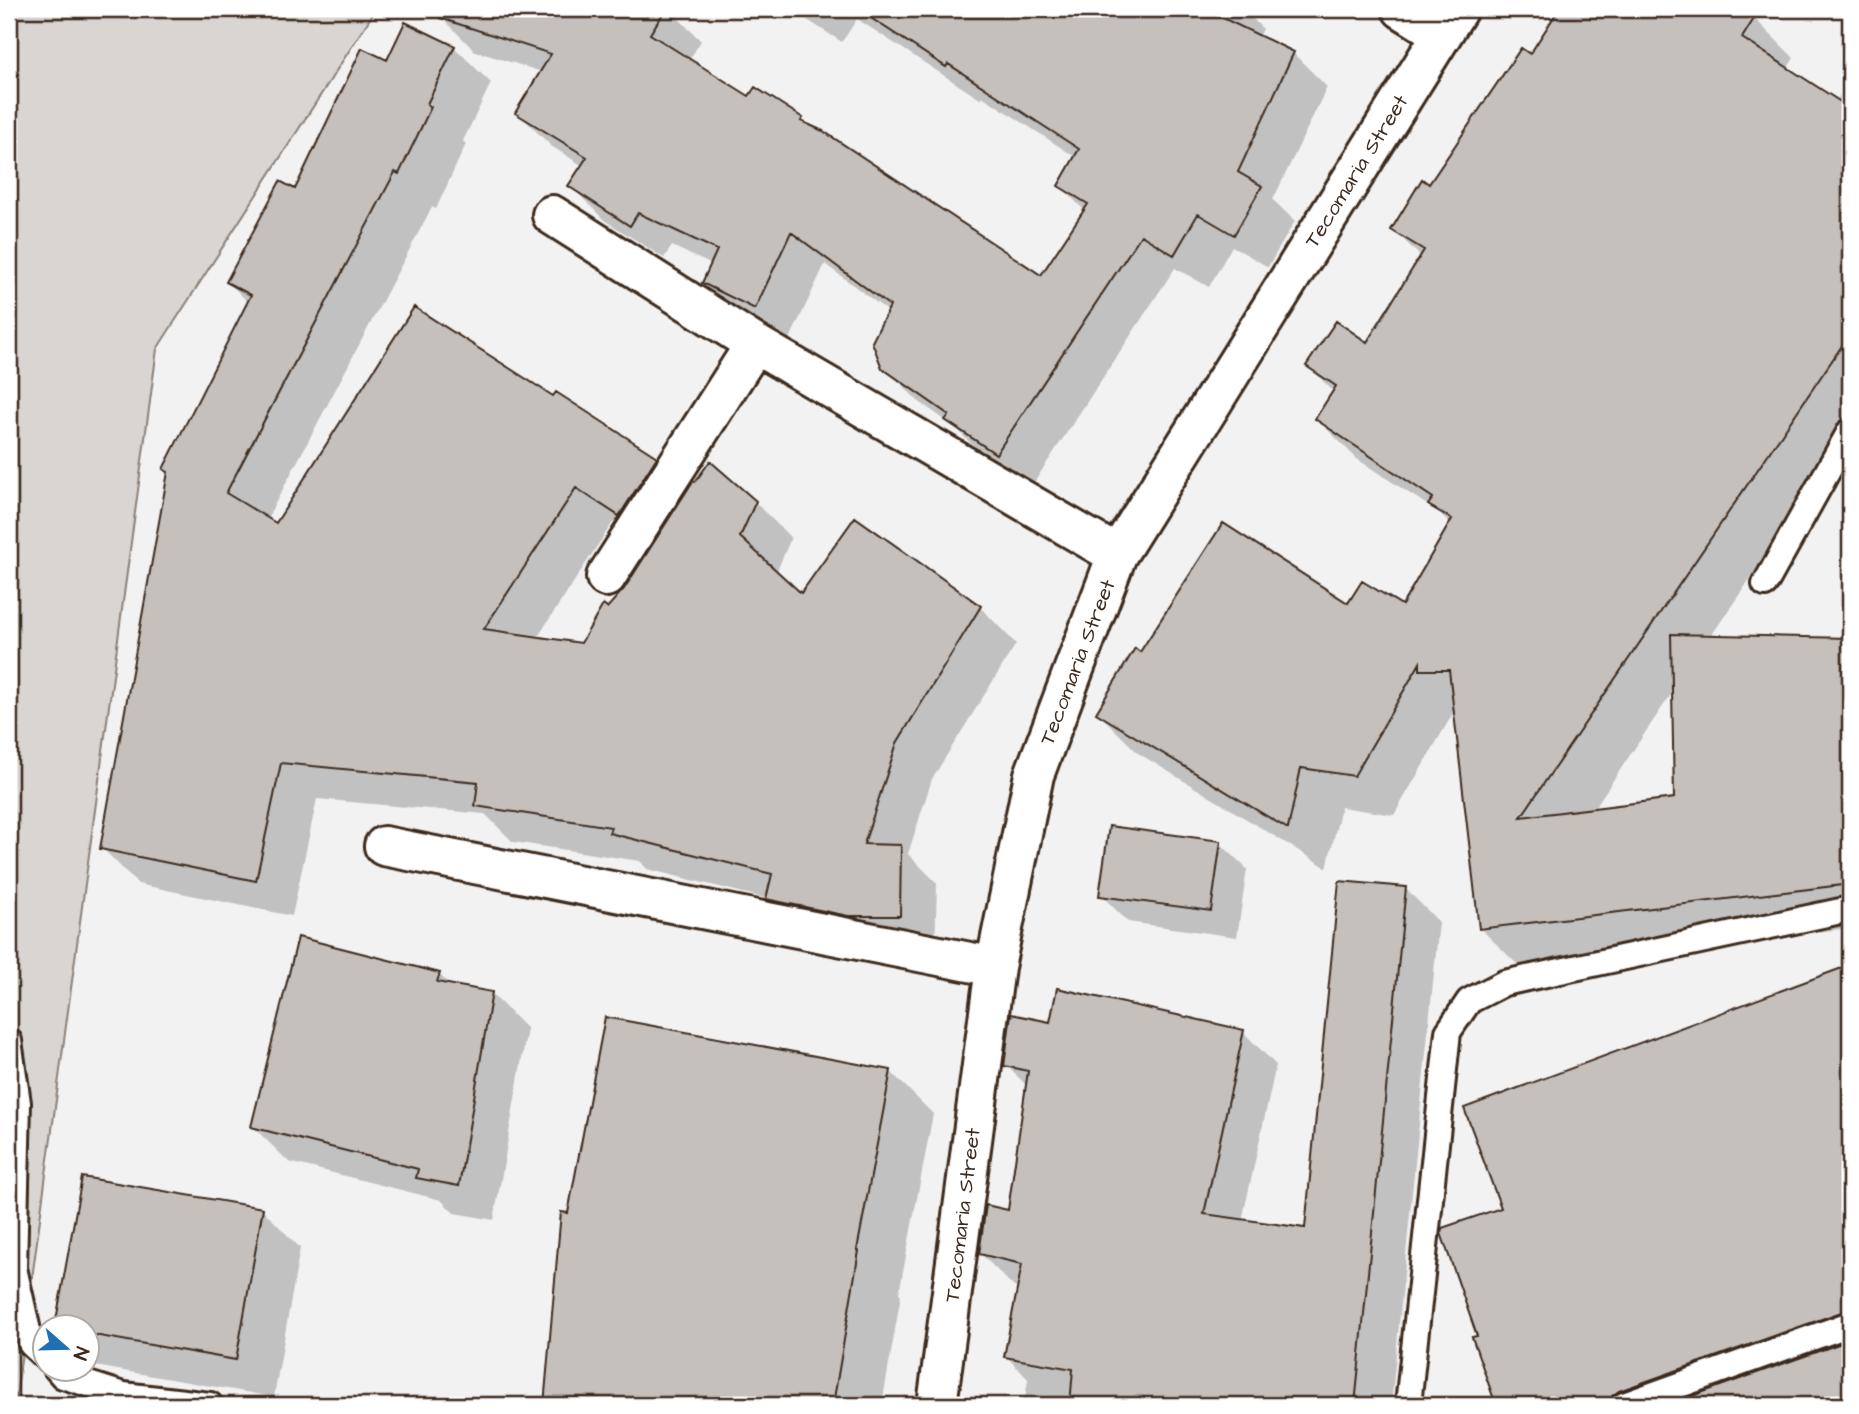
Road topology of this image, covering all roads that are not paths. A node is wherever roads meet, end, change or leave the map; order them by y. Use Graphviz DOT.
graph roads {
  1 [pos="1402,9"];
  2 [pos="1450,21"];
  3 [pos="552,215"];
  4 [pos="755,344"];
  5 [pos="1850,431"];
  6 [pos="1117,555"];
  7 [pos="606,577"];
  8 [pos="1765,584"];
  9 [pos="384,846"];
  10 [pos="1850,909"];
  11 [pos="995,967"];
  12 [pos="9,1041"];
  13 [pos="1850,1324"];
  14 [pos="32,1345"];
  15 [pos="82,1382"];
  16 [pos="210,1405"];
  17 [pos="937,1405"];
  18 [pos="1408,1405"];
  19 [pos="1624,1405"];
  1 -- 2 [label="street"];
  2 -- 6 [label="street, Tecomaria Street"];
  3 -- 4 [label="street"];
  4 -- 6 [label="street"];
  4 -- 7 [label="street"];
  5 -- 8 [label="lane"];
  6 -- 11 [label="street, Tecomaria Street"];
  9 -- 11 [label="street"];
  10 -- 18 [label="lane"];
  11 -- 17 [label="street, Tecomaria Street"];
  12 -- 14 [label="lane"];
  13 -- 19 [label="lane"];
  15 -- 16 [label="lane"];
}
